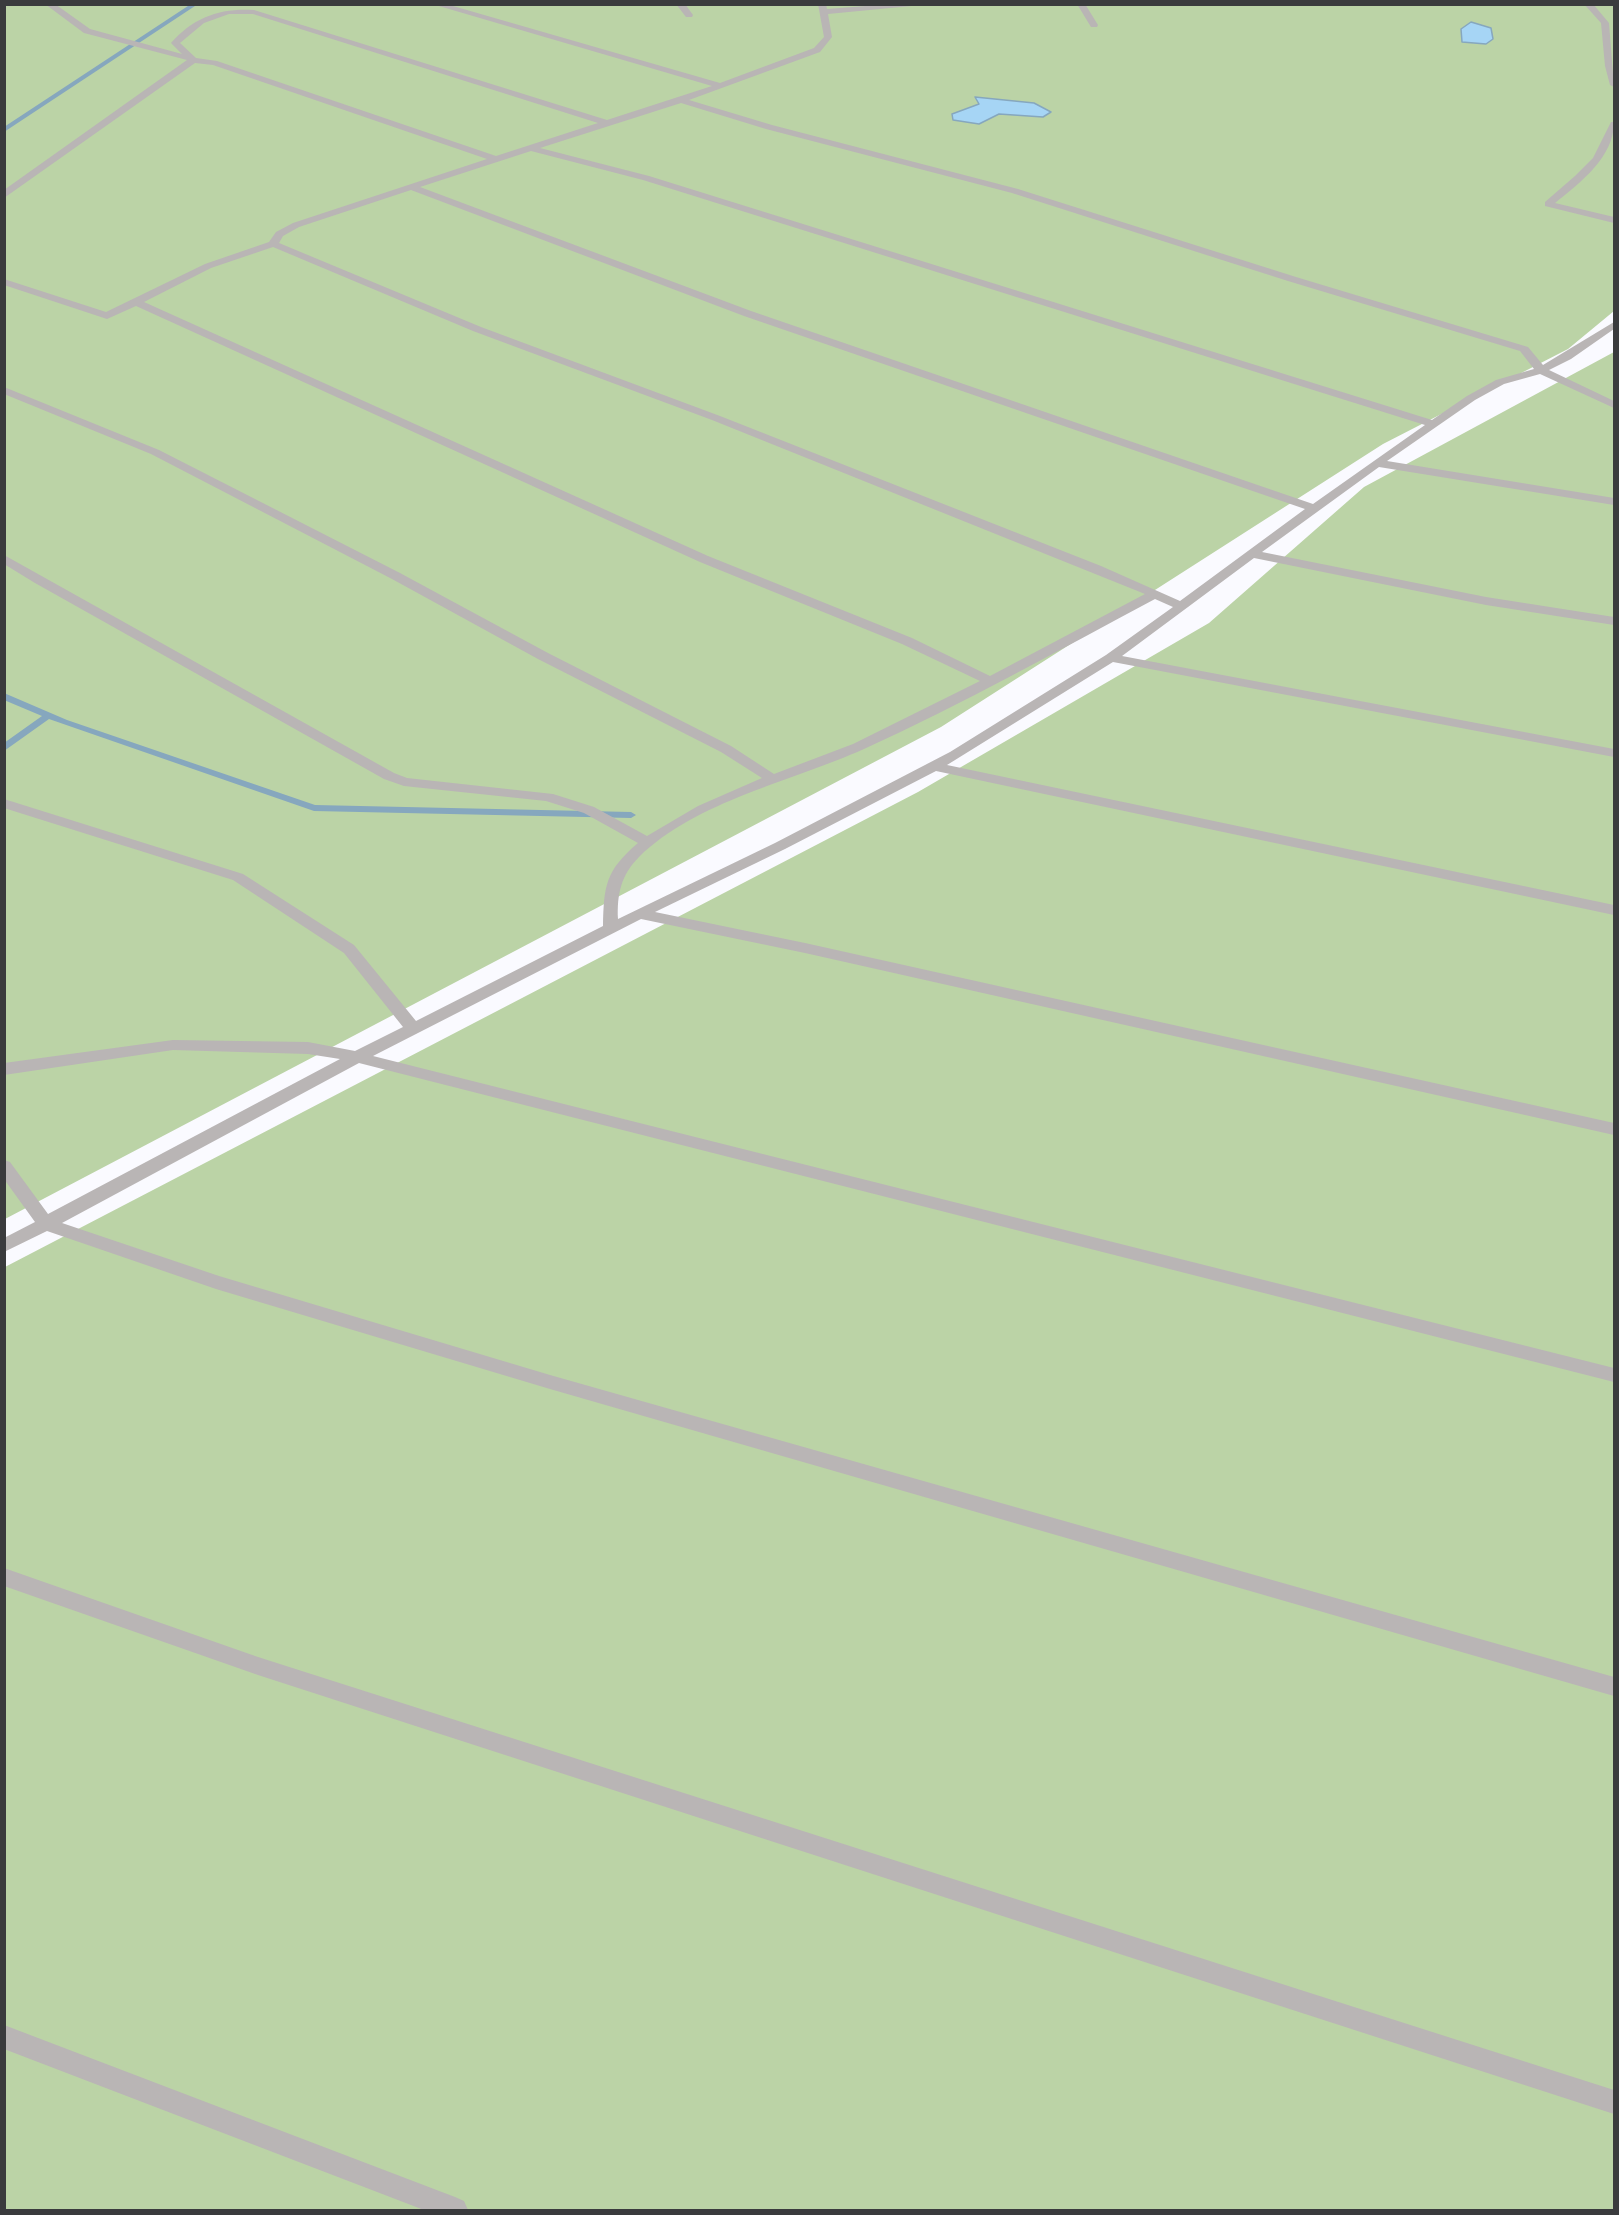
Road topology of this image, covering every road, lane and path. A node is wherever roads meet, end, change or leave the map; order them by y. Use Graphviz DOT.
graph roads {
  1 [pos="49,4"];
  2 [pos="220,4"];
  3 [pos="436,4"];
  4 [pos="680,4"];
  5 [pos="928,4"];
  6 [pos="1081,4"];
  7 [pos="1587,4"];
  8 [pos="822,8"];
  9 [pos="236,11"];
  10 [pos="689,15"];
  11 [pos="1094,25"];
  12 [pos="193,60"];
  13 [pos="718,85"];
  14 [pos="1614,85"];
  15 [pos="680,100"];
  16 [pos="607,123"];
  17 [pos="1614,124"];
  18 [pos="531,148"];
  19 [pos="496,159"];
  20 [pos="411,188"];
  21 [pos="4,195"];
  22 [pos="1614,220"];
  23 [pos="273,244"];
  24 [pos="4,282"];
  25 [pos="136,302"];
  26 [pos="1614,325"];
  27 [pos="1540,370"];
  28 [pos="4,390"];
  29 [pos="1614,405"];
  30 [pos="1434,424"];
  31 [pos="1377,463"];
  32 [pos="1614,502"];
  33 [pos="1314,508"];
  34 [pos="1252,554"];
  35 [pos="4,559"];
  36 [pos="1155,594"];
  37 [pos="1182,606"];
  38 [pos="1614,621"];
  39 [pos="1111,658"];
  40 [pos="990,681"];
  41 [pos="1614,753"];
  42 [pos="934,766"];
  43 [pos="770,780"];
  44 [pos="4,803"];
  45 [pos="648,843"];
  46 [pos="1614,910"];
  47 [pos="639,914"];
  48 [pos="610,928"];
  49 [pos="413,1028"];
  50 [pos="357,1057"];
  51 [pos="4,1069"];
  52 [pos="1614,1129"];
  53 [pos="4,1166"];
  54 [pos="46,1224"];
  55 [pos="4,1246"];
  56 [pos="1614,1376"];
  57 [pos="4,1577"];
  58 [pos="1614,1687"];
  59 [pos="4,2037"];
  60 [pos="1614,2102"];
  61 [pos="455,2211"];
  1 -- 12 [label="lane"];
  2 -- 9 [label="lane"];
  3 -- 13 [label="lane"];
  4 -- 10 [label="lane"];
  5 -- 8 [label="lane"];
  6 -- 11 [label="lane"];
  7 -- 14 [label="lane"];
  8 -- 13 [label="lane"];
  9 -- 12 [label="lane"];
  9 -- 16 [label="lane"];
  12 -- 19 [label="lane"];
  12 -- 21 [label="lane"];
  13 -- 15 [label="lane"];
  15 -- 16 [label="lane"];
  15 -- 27 [label="lane"];
  16 -- 18 [label="lane"];
  17 -- 22 [label="lane"];
  18 -- 19 [label="lane"];
  18 -- 30 [label="lane"];
  19 -- 20 [label="lane"];
  20 -- 23 [label="lane"];
  20 -- 33 [label="lane"];
  23 -- 25 [label="lane"];
  23 -- 36 [label="lane"];
  24 -- 25 [label="lane"];
  25 -- 40 [label="lane"];
  26 -- 27 [label="lane"];
  27 -- 29 [label="lane"];
  27 -- 30 [label="lane"];
  28 -- 43 [label="lane"];
  30 -- 31 [label="lane"];
  31 -- 32 [label="lane"];
  31 -- 33 [label="lane"];
  33 -- 34 [label="lane"];
  34 -- 37 [label="lane"];
  34 -- 38 [label="lane"];
  35 -- 45 [label="lane"];
  36 -- 37 [label="lane"];
  36 -- 40 [label="lane"];
  37 -- 39 [label="lane"];
  39 -- 41 [label="lane"];
  39 -- 42 [label="lane"];
  40 -- 43 [label="lane"];
  42 -- 46 [label="lane"];
  42 -- 47 [label="lane"];
  43 -- 45 [label="lane"];
  44 -- 49 [label="lane"];
  45 -- 48 [label="lane"];
  47 -- 48 [label="lane"];
  47 -- 52 [label="lane"];
  48 -- 49 [label="lane"];
  49 -- 50 [label="lane"];
  50 -- 51 [label="lane"];
  50 -- 54 [label="lane"];
  50 -- 56 [label="lane"];
  53 -- 54 [label="lane"];
  54 -- 55 [label="lane"];
  54 -- 58 [label="lane"];
  57 -- 60 [label="lane"];
  59 -- 61 [label="lane"];
}
